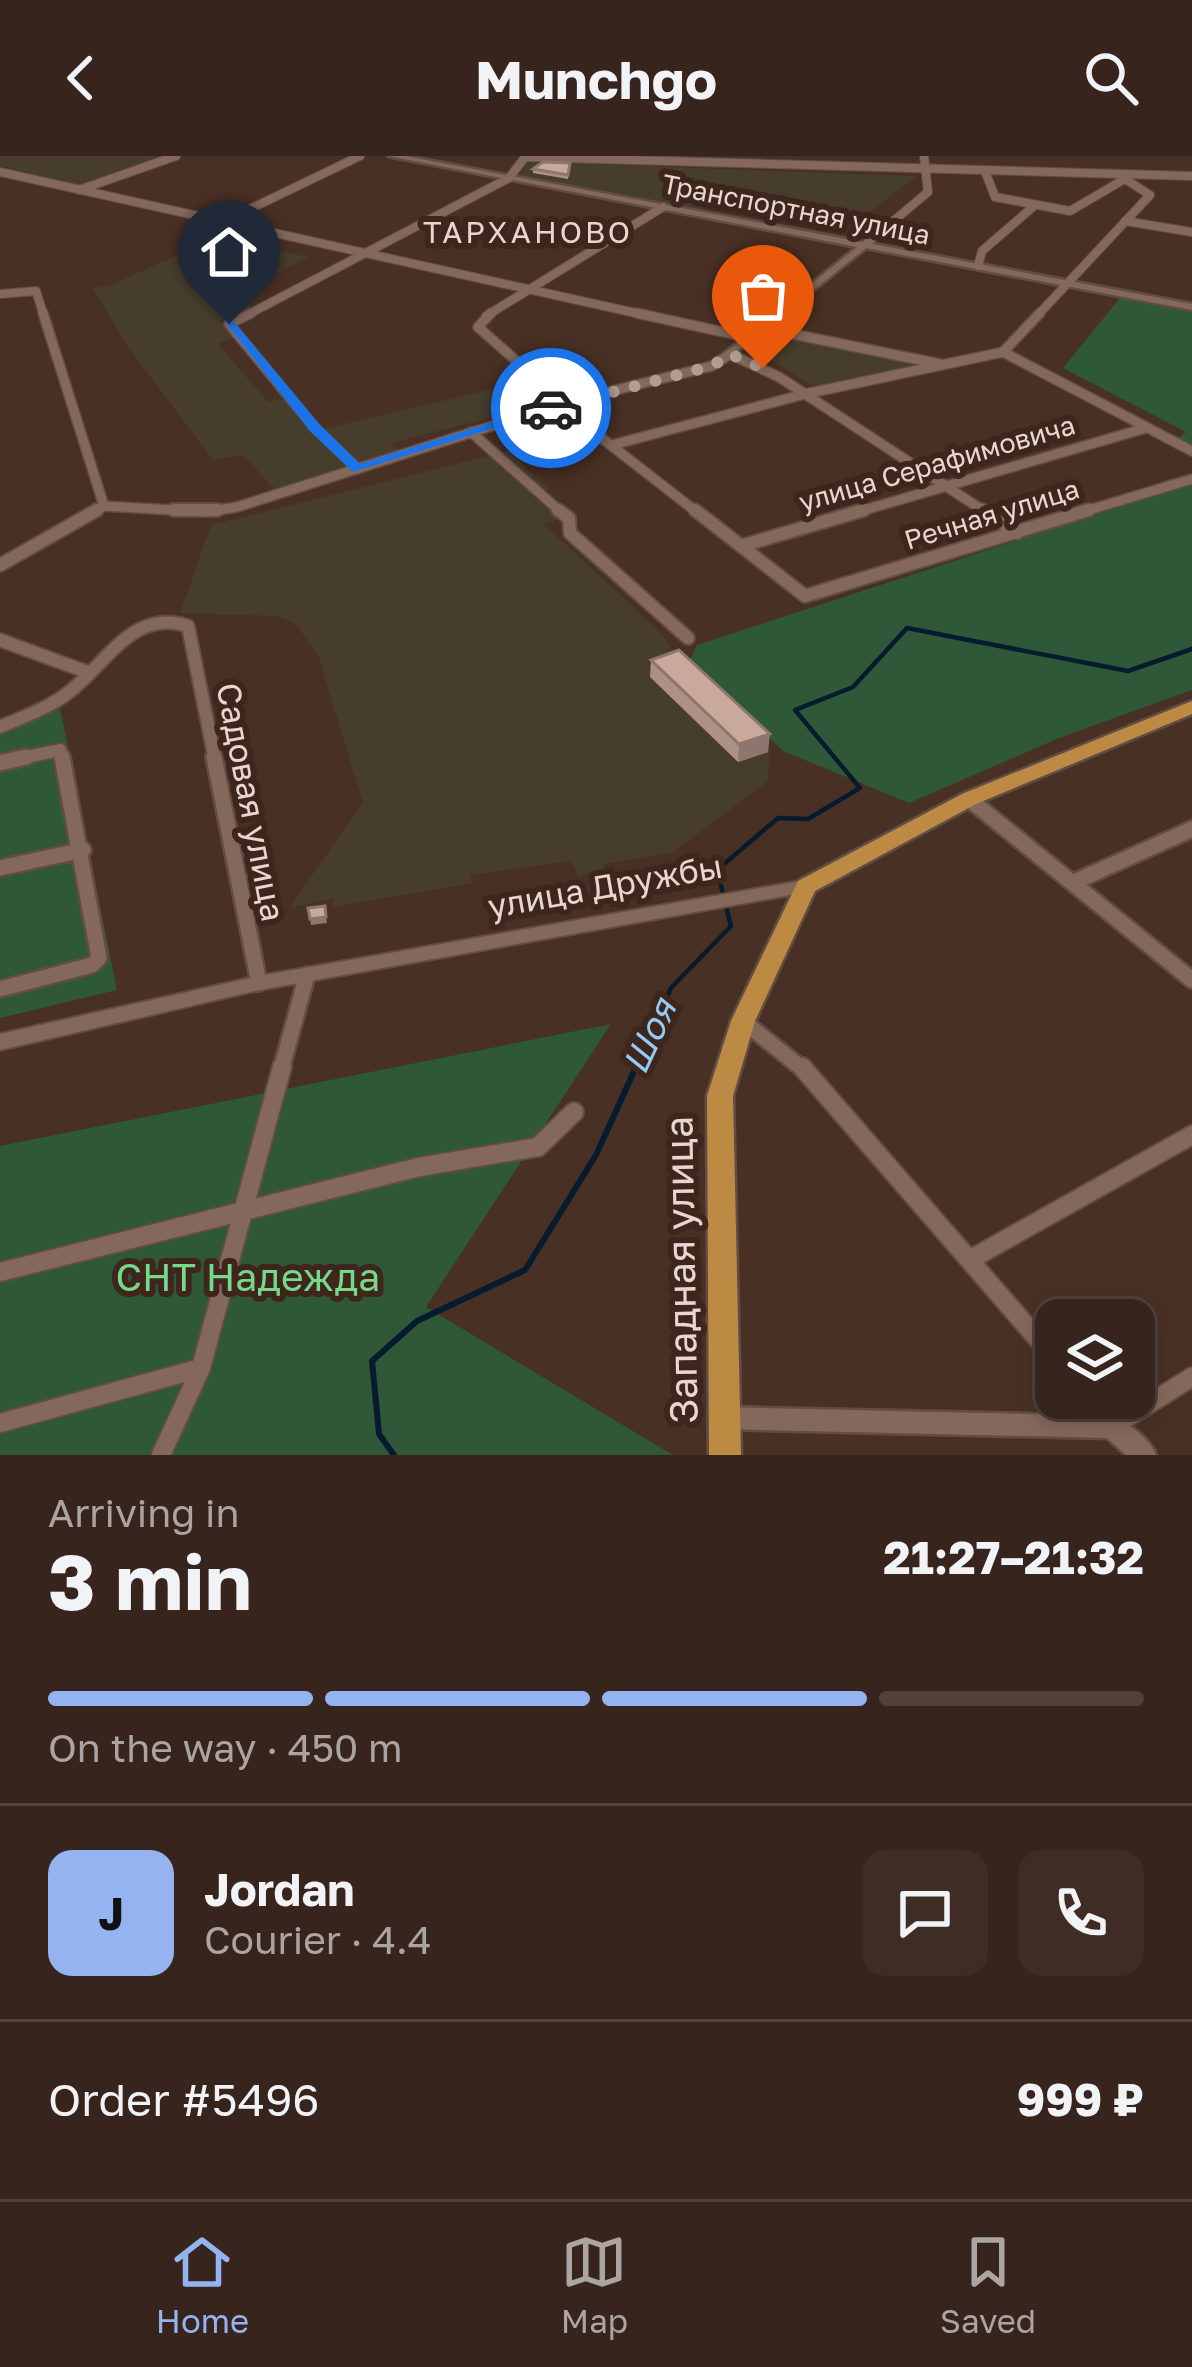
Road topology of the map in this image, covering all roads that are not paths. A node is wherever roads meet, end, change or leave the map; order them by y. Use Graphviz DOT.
graph roads {
  1 [pos="176,156"];
  2 [pos="360,156"];
  3 [pos="392,156"];
  4 [pos="526,156"];
  5 [pos="924,156"];
  6 [pos="1064,156"];
  7 [pos="652,159"];
  8 [pos="786,161"];
  9 [pos="926,169"];
  10 [pos="985,171"];
  11 [pos="0,172"];
  12 [pos="1073,173"];
  13 [pos="1105,174"];
  14 [pos="1192,176"];
  15 [pos="509,178"];
  16 [pos="1126,179"];
  17 [pos="80,190"];
  18 [pos="1034,206"];
  19 [pos="663,207"];
  20 [pos="1125,221"];
  21 [pos="223,222"];
  22 [pos="1192,232"];
  23 [pos="866,244"];
  24 [pos="364,253"];
  25 [pos="978,266"];
  26 [pos="1070,284"];
  27 [pos="531,290"];
  28 [pos="0,294"];
  29 [pos="1192,307"];
  30 [pos="763,328"];
  31 [pos="751,338"];
  32 [pos="1003,352"];
  33 [pos="730,354"];
  34 [pos="945,365"];
  35 [pos="805,394"];
  36 [pos="564,403"];
  37 [pos="1146,428"];
  38 [pos="471,432"];
  39 [pos="612,445"];
  40 [pos="1192,451"];
  41 [pos="358,469"];
  42 [pos="1192,479"];
  43 [pos="944,486"];
  44 [pos="104,506"];
  45 [pos="1017,533"];
  46 [pos="741,546"];
  47 [pos="0,565"];
  48 [pos="688,638"];
  49 [pos="0,640"];
  50 [pos="87,672"];
  51 [pos="1192,706"];
  52 [pos="0,727"];
  53 [pos="0,763"];
  54 [pos="969,800"];
  55 [pos="1192,829"];
  56 [pos="83,850"];
  57 [pos="0,868"];
  58 [pos="1074,882"];
  59 [pos="806,886"];
  60 [pos="307,975"];
  61 [pos="1192,980"];
  62 [pos="259,983"];
  63 [pos="0,989"];
  64 [pos="743,1021"];
  65 [pos="0,1042"];
  66 [pos="574,1112"];
  67 [pos="1192,1136"];
  68 [pos="246,1208"];
  69 [pos="971,1259"];
  70 [pos="0,1272"];
  71 [pos="1035,1335"];
  72 [pos="201,1368"];
  73 [pos="1192,1377"];
  74 [pos="724,1418"];
  75 [pos="1105,1419"];
  76 [pos="0,1423"];
  77 [pos="1112,1427"];
  78 [pos="161,1455"];
  79 [pos="725,1455"];
  80 [pos="1122,1455"];
  81 [pos="1144,1455"];
  1 -- 17 [label="street"];
  2 -- 21 [label="street"];
  3 -- 15 [label="street, Транспортная улица"];
  4 -- 7 [label="street"];
  4 -- 15 [label="street"];
  5 -- 9 [label="street"];
  6 -- 12 [label="street"];
  7 -- 8 [label="street"];
  8 -- 9 [label="street"];
  9 -- 10 [label="street"];
  9 -- 23 [label="street"];
  10 -- 12 [label="street"];
  10 -- 18 [label="street"];
  11 -- 17 [label="street"];
  12 -- 13 [label="street"];
  13 -- 14 [label="street"];
  13 -- 16 [label="street"];
  15 -- 19 [label="street, Транспортная улица"];
  15 -- 24 [label="street"];
  16 -- 18 [label="street"];
  16 -- 20 [label="street"];
  17 -- 21 [label="street"];
  18 -- 25 [label="street"];
  19 -- 23 [label="street, Транспортная улица"];
  19 -- 27 [label="street"];
  20 -- 22 [label="street"];
  20 -- 26 [label="street"];
  21 -- 24 [label="street"];
  23 -- 25 [label="street, Транспортная улица"];
  23 -- 30 [label="street"];
  24 -- 27 [label="street"];
  24 -- 41 [label="street"];
  25 -- 26 [label="street, Транспортная улица"];
  26 -- 29 [label="street, Транспортная улица"];
  26 -- 32 [label="street"];
  27 -- 31 [label="street"];
  27 -- 36 [label="street"];
  28 -- 44 [label="street"];
  30 -- 31 [label="street"];
  30 -- 34 [label="street"];
  31 -- 33 [label="street"];
  32 -- 34 [label="street"];
  32 -- 37 [label="street"];
  33 -- 35 [label="street"];
  33 -- 36 [label="street"];
  34 -- 35 [label="street"];
  35 -- 39 [label="street"];
  35 -- 43 [label="street"];
  36 -- 38 [label="street"];
  36 -- 39 [label="street"];
  37 -- 40 [label="street"];
  37 -- 43 [label="street, улица Серафимовича"];
  38 -- 41 [label="street"];
  38 -- 48 [label="street"];
  39 -- 46 [label="street"];
  41 -- 44 [label="street"];
  42 -- 45 [label="street, Речная улица"];
  43 -- 45 [label="street"];
  43 -- 46 [label="street, улица Серафимовича"];
  44 -- 47 [label="street"];
  45 -- 46 [label="street, Речная улица"];
  49 -- 50 [label="street"];
  50 -- 52 [label="street"];
  50 -- 62 [label="street, Садовая улица"];
  51 -- 54 [label="main road, улица Дружбы"];
  53 -- 56 [label="street"];
  54 -- 58 [label="street"];
  54 -- 59 [label="main road, улица Дружбы"];
  55 -- 58 [label="street"];
  56 -- 57 [label="street"];
  56 -- 63 [label="street"];
  58 -- 61 [label="street"];
  59 -- 60 [label="main road, улица Дружбы"];
  59 -- 64 [label="main road, Западная улица"];
  60 -- 62 [label="main road, улица Дружбы"];
  60 -- 68 [label="street"];
  62 -- 65 [label="main road, улица Дружбы"];
  64 -- 69 [label="street"];
  64 -- 74 [label="main road, Западная улица"];
  66 -- 68 [label="street"];
  67 -- 69 [label="street"];
  68 -- 70 [label="street"];
  68 -- 72 [label="street"];
  69 -- 71 [label="street"];
  72 -- 76 [label="street"];
  72 -- 78 [label="street"];
  73 -- 77 [label="street"];
  74 -- 77 [label="street"];
  74 -- 79 [label="main road, Западная улица"];
  75 -- 77 [label="street"];
  77 -- 80 [label="street"];
  77 -- 81 [label="street"];
}
